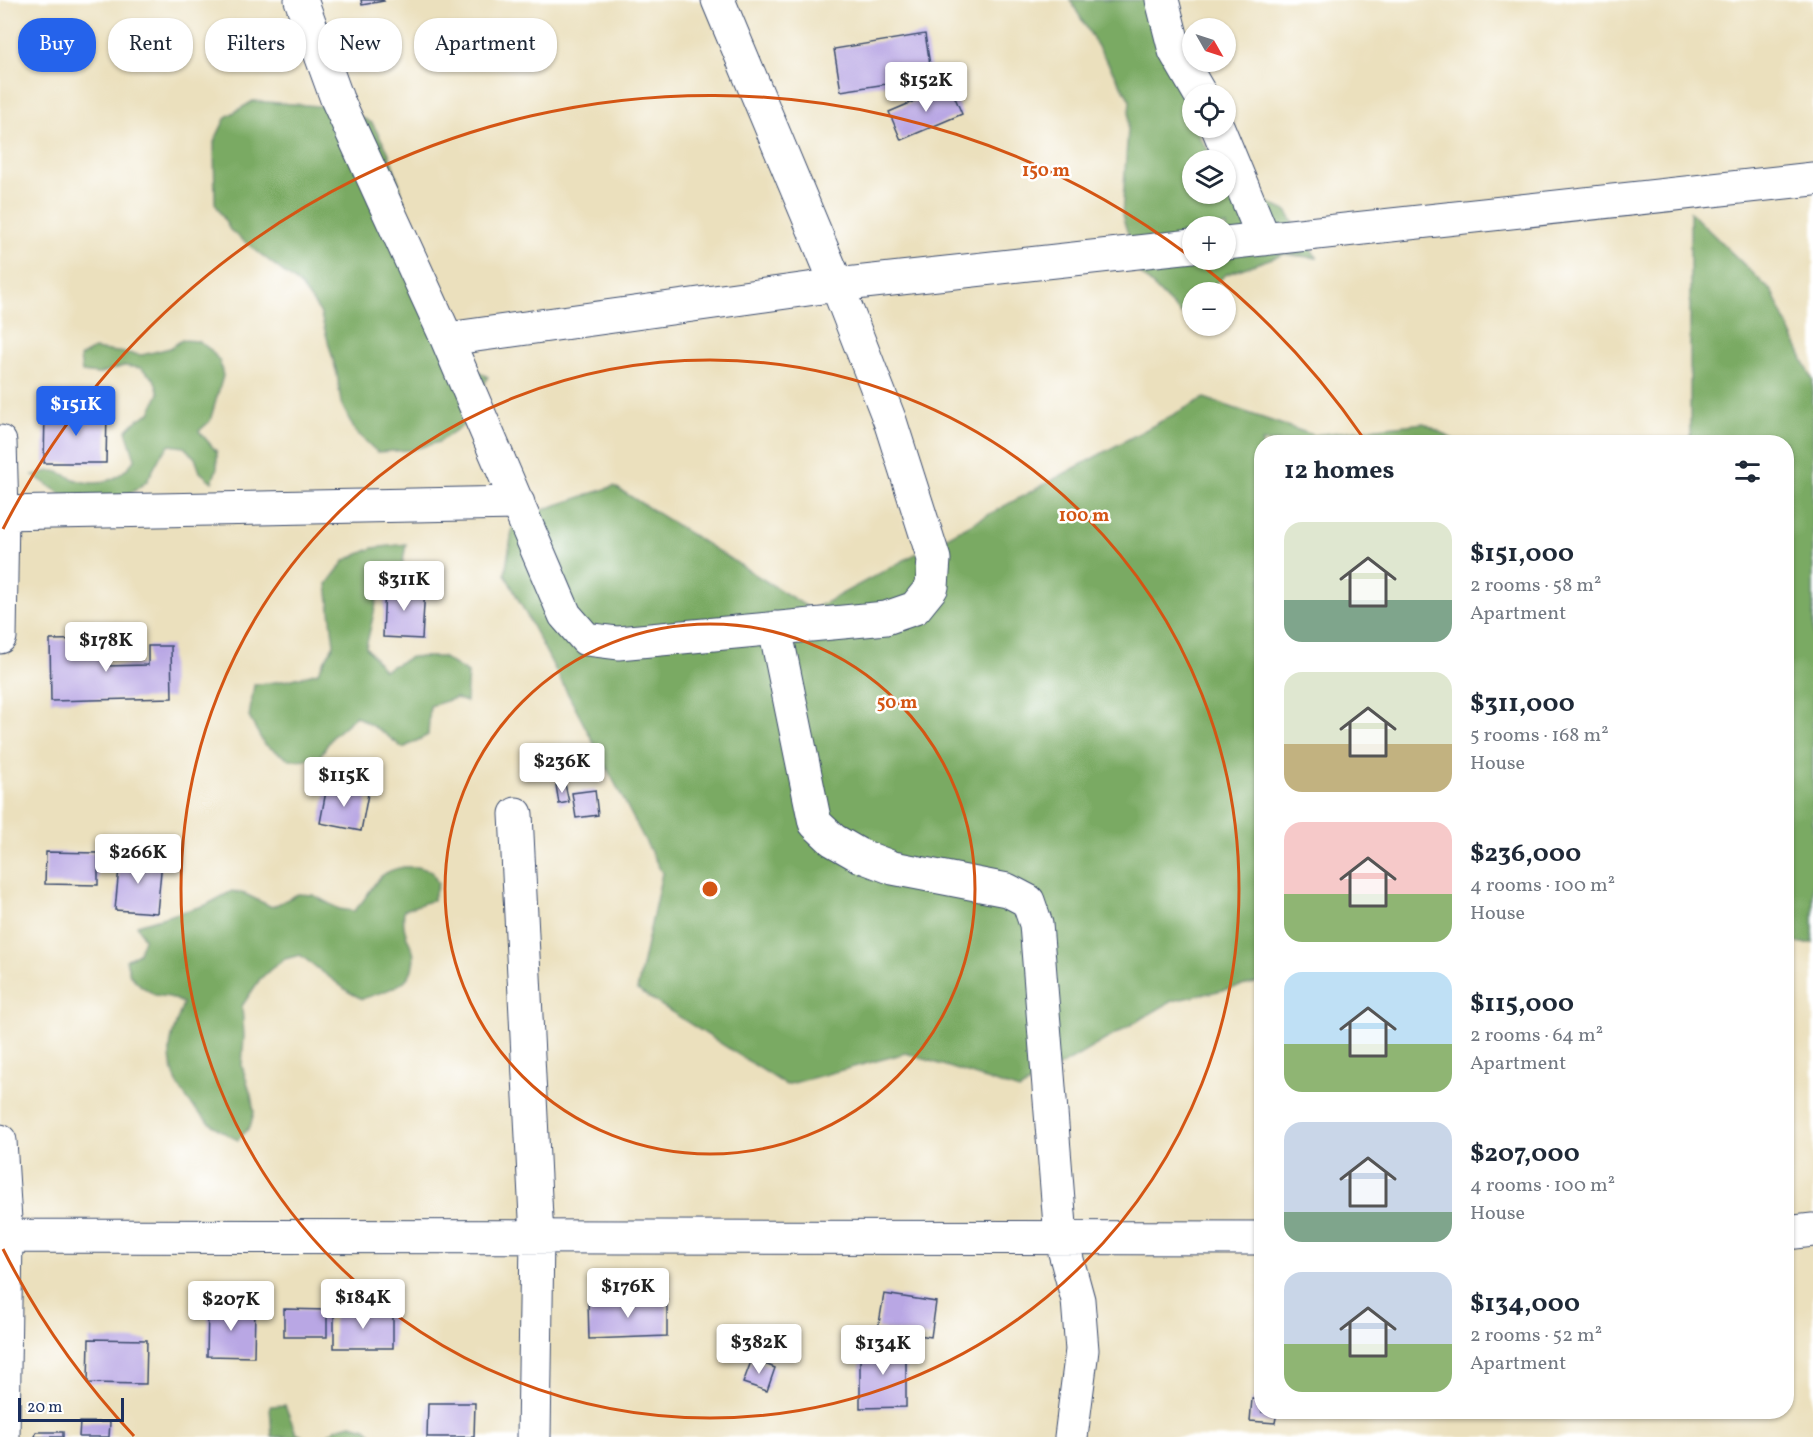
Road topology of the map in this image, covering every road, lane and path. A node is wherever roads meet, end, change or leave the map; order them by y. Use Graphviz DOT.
graph roads {
  1 [pos="301,0"];
  2 [pos="718,0"];
  3 [pos="1161,0"];
  4 [pos="1194,84"];
  5 [pos="1222,138"];
  6 [pos="1813,179"];
  7 [pos="1264,239"];
  8 [pos="1236,242"];
  9 [pos="1182,247"];
  10 [pos="837,285"];
  11 [pos="447,339"];
  12 [pos="0,442"];
  13 [pos="518,503"];
  14 [pos="1,513"];
  15 [pos="775,628"];
  16 [pos="0,637"];
  17 [pos="516,814"];
  18 [pos="0,1141"];
  19 [pos="1813,1230"];
  20 [pos="1794,1232"];
  21 [pos="3,1236"];
  22 [pos="537,1238"];
  23 [pos="1061,1238"];
  24 [pos="1254,1238"];
  25 [pos="3,1437"];
  26 [pos="534,1437"];
  27 [pos="1071,1437"];
  1 -- 11 [label="street"];
  2 -- 10 [label="street"];
  3 -- 4 [label="street"];
  5 -- 7 [label="street"];
  6 -- 7 [label="street"];
  7 -- 8 [label="street"];
  9 -- 10 [label="street"];
  10 -- 11 [label="street"];
  10 -- 15 [label="street"];
  11 -- 13 [label="street"];
  12 -- 14 [label="street"];
  13 -- 14 [label="street"];
  13 -- 15 [label="street"];
  14 -- 16 [label="street"];
  15 -- 23 [label="street"];
  17 -- 22 [label="street"];
  18 -- 21 [label="street"];
  19 -- 20 [label="street"];
  21 -- 22 [label="street"];
  21 -- 25 [label="street"];
  22 -- 23 [label="street"];
  22 -- 26 [label="street"];
  23 -- 24 [label="street"];
  23 -- 27 [label="street"];
}
